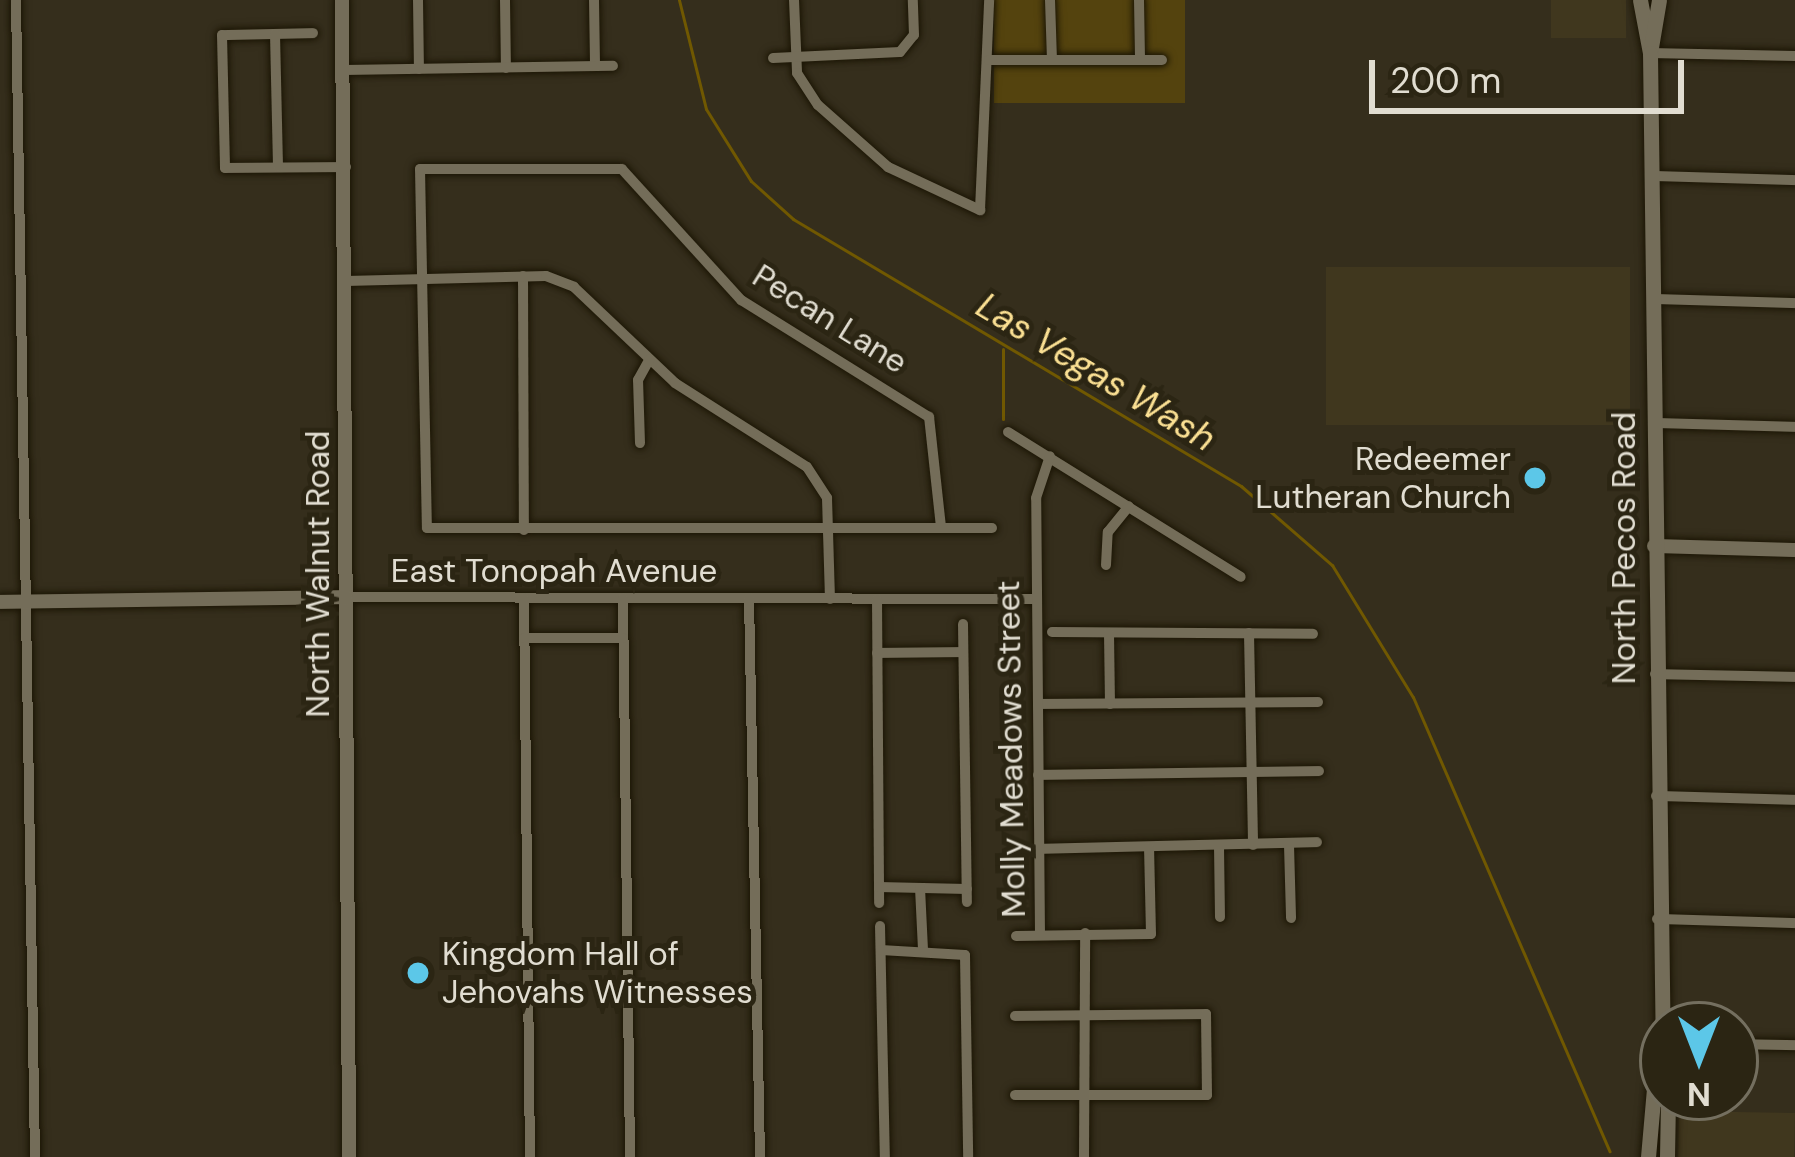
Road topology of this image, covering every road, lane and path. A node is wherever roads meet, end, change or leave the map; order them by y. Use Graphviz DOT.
graph roads {
  1 [pos="16,0"];
  2 [pos="342,0"];
  3 [pos="418,0"];
  4 [pos="506,0"];
  5 [pos="594,0"];
  6 [pos="794,0"];
  7 [pos="913,0"];
  8 [pos="989,0"];
  9 [pos="1050,0"];
  10 [pos="1139,0"];
  11 [pos="1639,0"];
  12 [pos="1659,0"];
  13 [pos="313,33"];
  14 [pos="274,34"];
  15 [pos="795,53"];
  16 [pos="1650,53"];
  17 [pos="1795,56"];
  18 [pos="773,58"];
  19 [pos="1140,58"];
  20 [pos="1052,59"];
  21 [pos="1162,60"];
  22 [pos="988,61"];
  23 [pos="595,66"];
  24 [pos="613,66"];
  25 [pos="506,68"];
  26 [pos="419,69"];
  27 [pos="344,70"];
  28 [pos="0,101"];
  29 [pos="18,101"];
  30 [pos="278,167"];
  31 [pos="346,167"];
  32 [pos="1651,176"];
  33 [pos="1795,180"];
  34 [pos="523,277"];
  35 [pos="414,279"];
  36 [pos="346,281"];
  37 [pos="1652,299"];
  38 [pos="1795,303"];
  39 [pos="649,360"];
  40 [pos="1653,423"];
  41 [pos="1795,427"];
  42 [pos="1008,432"];
  43 [pos="640,443"];
  44 [pos="1050,456"];
  45 [pos="1129,506"];
  46 [pos="941,527"];
  47 [pos="829,528"];
  48 [pos="992,528"];
  49 [pos="524,530"];
  50 [pos="1654,546"];
  51 [pos="1795,550"];
  52 [pos="1106,565"];
  53 [pos="1241,577"];
  54 [pos="346,597"];
  55 [pos="524,598"];
  56 [pos="623,598"];
  57 [pos="748,598"];
  58 [pos="830,598"];
  59 [pos="877,598"];
  60 [pos="1036,599"];
  61 [pos="0,602"];
  62 [pos="28,602"];
  63 [pos="963,625"];
  64 [pos="1052,632"];
  65 [pos="1109,633"];
  66 [pos="1250,633"];
  67 [pos="1313,634"];
  68 [pos="524,638"];
  69 [pos="623,638"];
  70 [pos="963,652"];
  71 [pos="877,653"];
  72 [pos="1655,674"];
  73 [pos="1795,677"];
  74 [pos="1318,702"];
  75 [pos="1251,703"];
  76 [pos="1038,704"];
  77 [pos="1109,704"];
  78 [pos="1252,771"];
  79 [pos="1319,771"];
  80 [pos="1038,776"];
  81 [pos="1656,796"];
  82 [pos="1795,800"];
  83 [pos="1317,842"];
  84 [pos="1289,844"];
  85 [pos="1253,845"];
  86 [pos="1219,846"];
  87 [pos="1149,847"];
  88 [pos="1039,849"];
  89 [pos="879,887"];
  90 [pos="920,888"];
  91 [pos="879,903"];
  92 [pos="1220,916"];
  93 [pos="1292,918"];
  94 [pos="1657,920"];
  95 [pos="1795,923"];
  96 [pos="880,926"];
  97 [pos="1085,933"];
  98 [pos="1040,934"];
  99 [pos="1016,936"];
  100 [pos="881,950"];
  101 [pos="923,950"];
  102 [pos="1660,1001"];
  103 [pos="1084,1015"];
  104 [pos="1015,1016"];
  105 [pos="1759,1045"];
  106 [pos="1795,1046"];
  107 [pos="1015,1095"];
  108 [pos="1085,1096"];
  109 [pos="1652,1121"];
  110 [pos="1668,1121"];
  111 [pos="353,1154"];
  112 [pos="35,1157"];
  113 [pos="530,1157"];
  114 [pos="630,1157"];
  115 [pos="760,1157"];
  116 [pos="885,1157"];
  117 [pos="968,1157"];
  118 [pos="1084,1157"];
  119 [pos="1648,1157"];
  120 [pos="1667,1157"];
  1 -- 29 [label="street"];
  2 -- 27 [label="street, North Walnut Road"];
  3 -- 26 [label="street"];
  4 -- 25 [label="street"];
  5 -- 23 [label="street"];
  6 -- 15 [label="street"];
  7 -- 15 [label="street"];
  8 -- 22 [label="street"];
  9 -- 20 [label="street"];
  10 -- 19 [label="street"];
  11 -- 16 [label="main road, North Pecos Road"];
  12 -- 16 [label="main road, North Pecos Road"];
  13 -- 14 [label="street"];
  14 -- 30 [label="street"];
  14 -- 30 [label="street"];
  15 -- 18 [label="street"];
  15 -- 22 [label="street"];
  16 -- 17 [label="street"];
  16 -- 32 [label="main road, North Pecos Road"];
  19 -- 20 [label="street"];
  19 -- 21 [label="street"];
  20 -- 22 [label="street"];
  23 -- 24 [label="street"];
  23 -- 25 [label="street"];
  25 -- 26 [label="street"];
  26 -- 27 [label="street"];
  27 -- 31 [label="street, North Walnut Road"];
  28 -- 29 [label="street"];
  29 -- 62 [label="street"];
  30 -- 31 [label="street"];
  31 -- 36 [label="street, North Walnut Road"];
  32 -- 33 [label="street"];
  32 -- 37 [label="main road, North Pecos Road"];
  34 -- 35 [label="street"];
  34 -- 39 [label="street"];
  34 -- 49 [label="street"];
  35 -- 36 [label="street"];
  35 -- 46 [label="street, Pecan Lane"];
  35 -- 49 [label="street"];
  36 -- 54 [label="street, North Walnut Road"];
  37 -- 38 [label="street"];
  37 -- 40 [label="main road, North Pecos Road"];
  39 -- 43 [label="street"];
  39 -- 47 [label="street"];
  40 -- 41 [label="street"];
  40 -- 50 [label="main road, North Pecos Road"];
  42 -- 44 [label="street"];
  44 -- 45 [label="street"];
  44 -- 60 [label="street, Molly Meadows Street"];
  45 -- 52 [label="street"];
  45 -- 53 [label="street"];
  46 -- 47 [label="street"];
  46 -- 48 [label="street"];
  47 -- 49 [label="street"];
  47 -- 58 [label="street"];
  50 -- 51 [label="street"];
  50 -- 72 [label="main road, North Pecos Road"];
  54 -- 55 [label="street, East Tonopah Avenue"];
  54 -- 62 [label="street, East Tonopah Avenue"];
  54 -- 111 [label="street, North Walnut Road"];
  55 -- 56 [label="street, East Tonopah Avenue"];
  55 -- 68 [label="street"];
  56 -- 57 [label="street, East Tonopah Avenue"];
  56 -- 69 [label="street"];
  57 -- 58 [label="street, East Tonopah Avenue"];
  57 -- 115 [label="street"];
  58 -- 59 [label="street, East Tonopah Avenue"];
  59 -- 60 [label="street, East Tonopah Avenue"];
  59 -- 71 [label="street"];
  60 -- 76 [label="street, Molly Meadows Street"];
  61 -- 62 [label="street, East Tonopah Avenue"];
  62 -- 112 [label="street"];
  63 -- 70 [label="street"];
  64 -- 65 [label="street"];
  65 -- 66 [label="street"];
  65 -- 77 [label="street"];
  66 -- 67 [label="street"];
  66 -- 75 [label="street"];
  68 -- 69 [label="street"];
  68 -- 113 [label="street"];
  69 -- 114 [label="street"];
  70 -- 71 [label="street"];
  70 -- 90 [label="street"];
  71 -- 89 [label="street"];
  72 -- 73 [label="street"];
  72 -- 81 [label="main road, North Pecos Road"];
  74 -- 75 [label="street"];
  75 -- 77 [label="street"];
  75 -- 78 [label="street"];
  76 -- 77 [label="street"];
  76 -- 80 [label="street, Molly Meadows Street"];
  78 -- 79 [label="street"];
  78 -- 80 [label="street"];
  78 -- 85 [label="street"];
  80 -- 88 [label="street, Molly Meadows Street"];
  81 -- 82 [label="street"];
  81 -- 94 [label="main road, North Pecos Road"];
  83 -- 84 [label="street"];
  84 -- 85 [label="street"];
  84 -- 93 [label="street"];
  85 -- 86 [label="street"];
  86 -- 87 [label="street"];
  86 -- 92 [label="street"];
  87 -- 88 [label="street"];
  87 -- 97 [label="street, Molly Meadows Street"];
  88 -- 98 [label="street, Molly Meadows Street"];
  89 -- 90 [label="street"];
  89 -- 91 [label="street"];
  90 -- 101 [label="street"];
  94 -- 95 [label="street"];
  94 -- 102 [label="main road, North Pecos Road"];
  96 -- 100 [label="street"];
  97 -- 98 [label="street, Molly Meadows Street"];
  97 -- 103 [label="street"];
  98 -- 99 [label="street"];
  100 -- 101 [label="street"];
  100 -- 116 [label="street"];
  101 -- 117 [label="street"];
  103 -- 104 [label="street"];
  103 -- 108 [label="street"];
  103 -- 108 [label="street"];
  105 -- 106 [label="street"];
  107 -- 108 [label="street"];
  108 -- 118 [label="street"];
  109 -- 119 [label="main road, North Pecos Road"];
  110 -- 120 [label="main road"];
}
